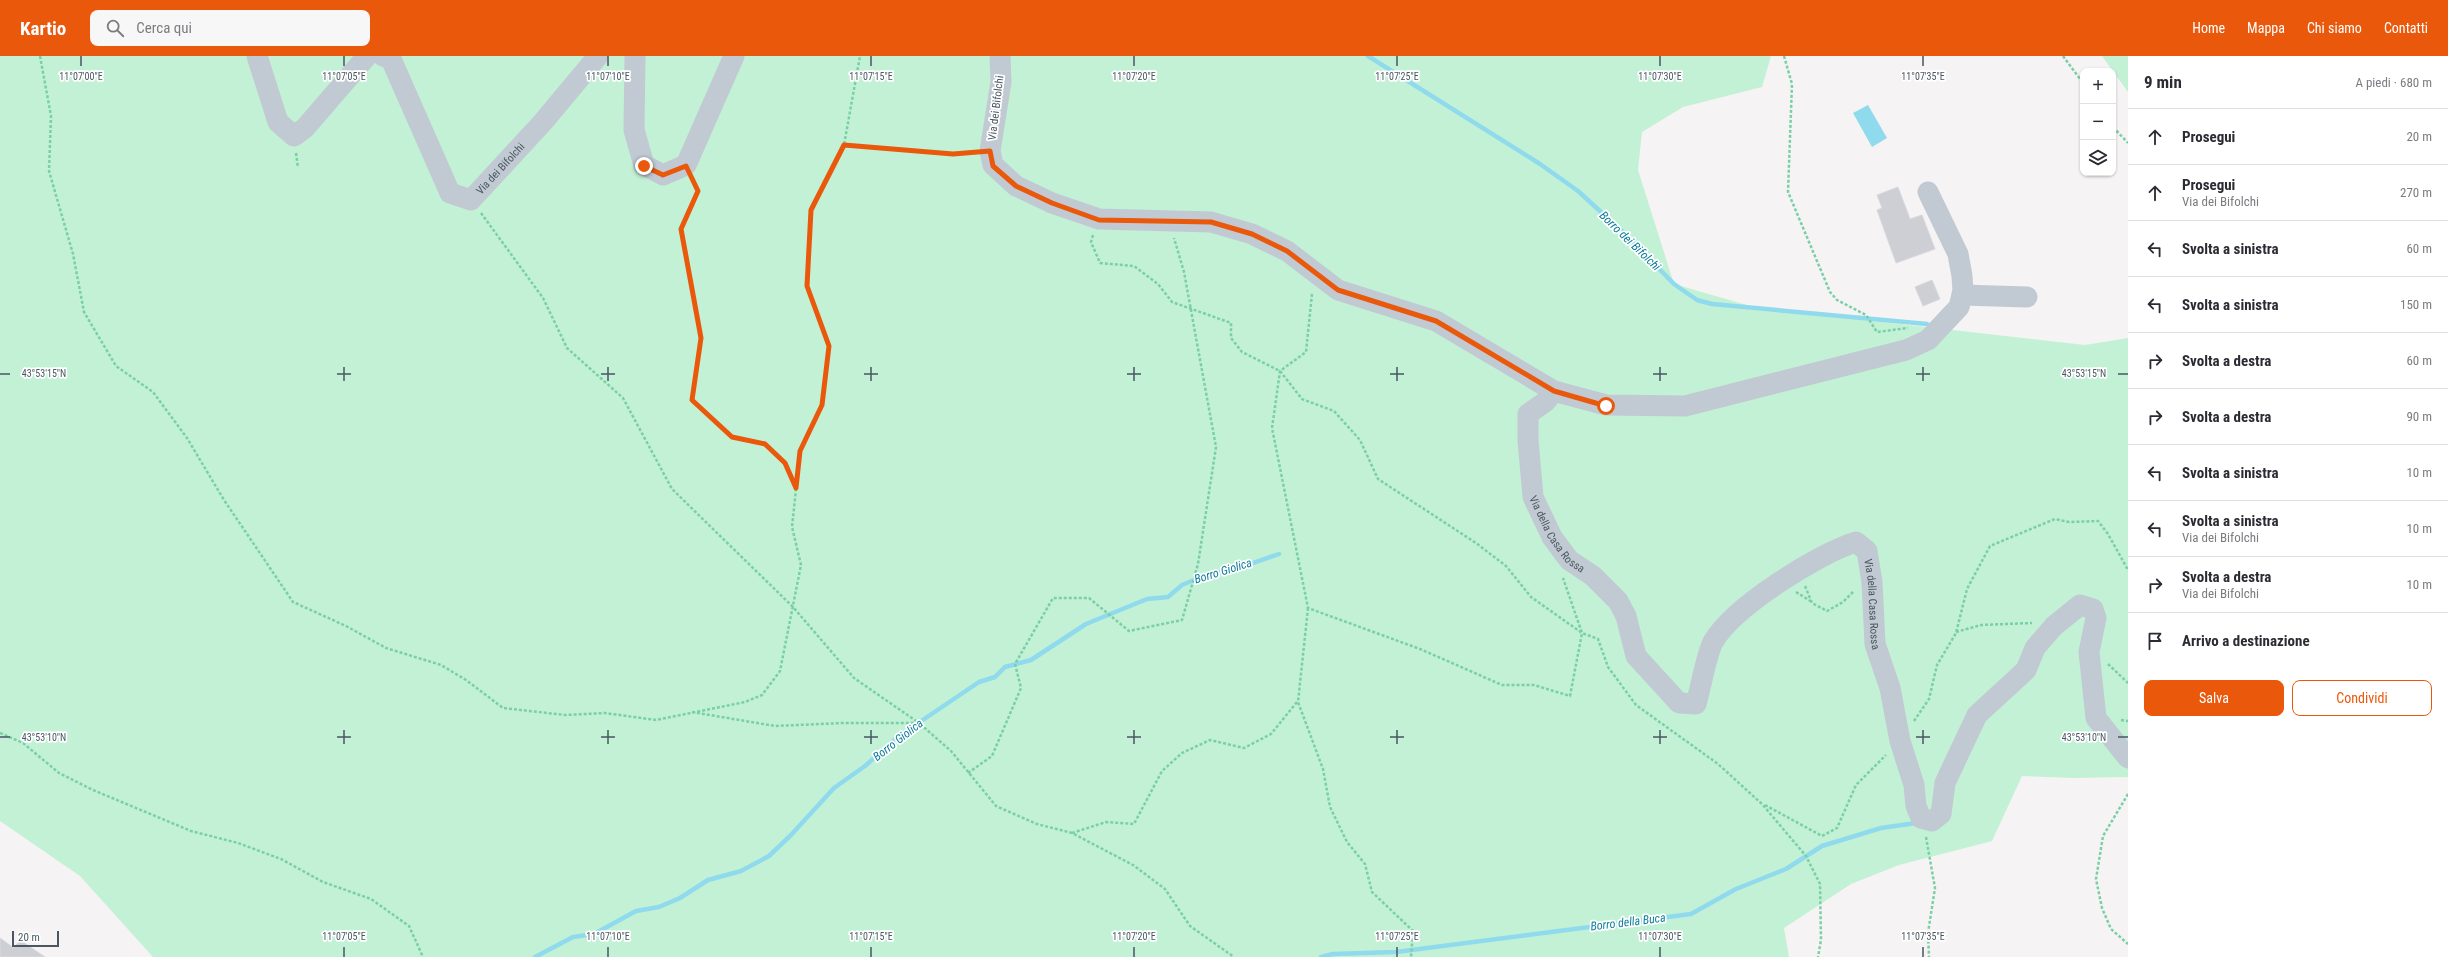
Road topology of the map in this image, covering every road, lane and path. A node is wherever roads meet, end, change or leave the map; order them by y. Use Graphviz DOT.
graph roads {
  1 [pos="40,56"];
  2 [pos="257,56"];
  3 [pos="367,56"];
  4 [pos="383,56"];
  5 [pos="598,56"];
  6 [pos="635,56"];
  7 [pos="734,56"];
  8 [pos="860,56"];
  9 [pos="1000,56"];
  10 [pos="1784,56"];
  11 [pos="2063,56"];
  12 [pos="2080,79"];
  13 [pos="2116,130"];
  14 [pos="2128,143"];
  15 [pos="844,145"];
  16 [pos="990,151"];
  17 [pos="686,166"];
  18 [pos="1928,192"];
  19 [pos="471,200"];
  20 [pos="1099,220"];
  21 [pos="1169,220"];
  22 [pos="1312,292"];
  23 [pos="1962,295"];
  24 [pos="2027,297"];
  25 [pos="1191,310"];
  26 [pos="1912,331"];
  27 [pos="1280,371"];
  28 [pos="1554,391"];
  29 [pos="796,488"];
  30 [pos="1569,560"];
  31 [pos="2128,570"];
  32 [pos="1798,571"];
  33 [pos="1872,582"];
  34 [pos="793,607"];
  35 [pos="1308,608"];
  36 [pos="2054,626"];
  37 [pos="1582,633"];
  38 [pos="1956,633"];
  39 [pos="1298,702"];
  40 [pos="690,712"];
  41 [pos="919,723"];
  42 [pos="0,733"];
  43 [pos="1900,741"];
  44 [pos="2128,758"];
  45 [pos="968,773"];
  46 [pos="2128,794"];
  47 [pos="1762,804"];
  48 [pos="1925,830"];
  49 [pos="1072,833"];
  50 [pos="2128,944"];
  51 [pos="423,957"];
  52 [pos="1234,957"];
  53 [pos="1411,957"];
  54 [pos="1818,957"];
  55 [pos="1929,957"];
  1 -- 40 [label="path"];
  2 -- 3 [label="street"];
  4 -- 19 [label="street, Via dei Bifolchi"];
  5 -- 19 [label="street, Via dei Bifolchi"];
  6 -- 17 [label="street"];
  7 -- 17 [label="street"];
  8 -- 15 [label="path"];
  9 -- 16 [label="street, Via dei Bifolchi"];
  10 -- 26 [label="path"];
  11 -- 12 [label="path"];
  13 -- 14 [label="path"];
  15 -- 16 [label="path"];
  15 -- 29 [label="path"];
  16 -- 20 [label="street, Via dei Bifolchi"];
  17 -- 29 [label="path"];
  18 -- 23 [label="street"];
  19 -- 34 [label="path"];
  20 -- 21 [label="street, Via dei Bifolchi"];
  20 -- 25 [label="path"];
  21 -- 25 [label="path"];
  21 -- 28 [label="street, Via dei Bifolchi"];
  22 -- 27 [label="path"];
  23 -- 24 [label="street"];
  23 -- 28 [label="street, Via dei Bifolchi"];
  25 -- 27 [label="path"];
  25 -- 45 [label="path"];
  27 -- 35 [label="path"];
  27 -- 37 [label="path"];
  28 -- 30 [label="street, Via della Casa Rossa"];
  29 -- 34 [label="path"];
  30 -- 32 [label="street, Via della Casa Rossa"];
  30 -- 37 [label="path"];
  31 -- 38 [label="path"];
  32 -- 33 [label="path"];
  32 -- 33 [label="street, Via della Casa Rossa"];
  33 -- 43 [label="street, Via della Casa Rossa"];
  34 -- 40 [label="path"];
  34 -- 41 [label="path"];
  35 -- 37 [label="path"];
  35 -- 39 [label="path"];
  36 -- 38 [label="path"];
  36 -- 43 [label="street, Via della Casa Rossa"];
  36 -- 44 [label="street, Via della Casa Rossa"];
  37 -- 47 [label="path"];
  38 -- 43 [label="path"];
  39 -- 49 [label="path"];
  39 -- 53 [label="path"];
  40 -- 41 [label="path"];
  41 -- 45 [label="path"];
  42 -- 51 [label="path"];
  43 -- 47 [label="path"];
  45 -- 49 [label="path"];
  46 -- 50 [label="path"];
  47 -- 54 [label="path"];
  48 -- 55 [label="path"];
  49 -- 52 [label="path"];
}
